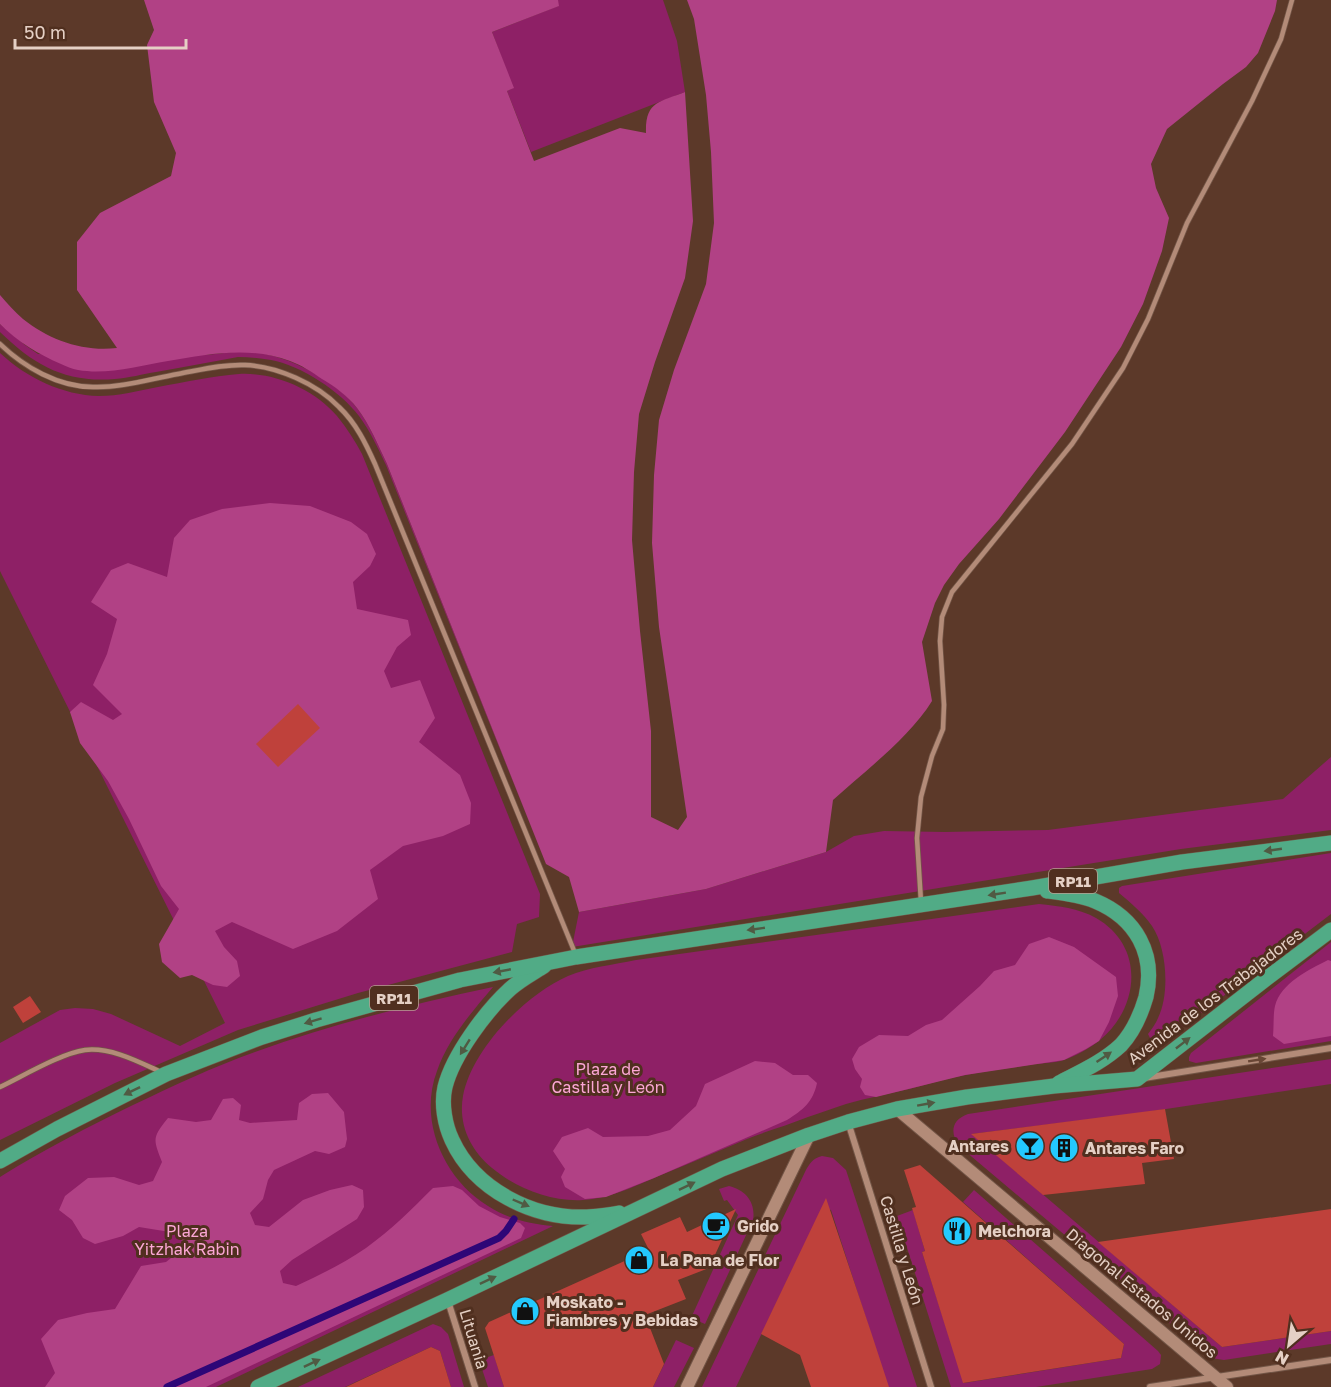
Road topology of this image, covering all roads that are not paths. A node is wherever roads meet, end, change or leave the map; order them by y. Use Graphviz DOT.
graph roads {
  1 [pos="1292,0"];
  2 [pos="0,344"];
  3 [pos="1331,843"];
  4 [pos="1032,888"];
  5 [pos="921,905"];
  6 [pos="1331,930"];
  7 [pos="576,957"];
  8 [pos="549,962"];
  9 [pos="1331,1048"];
  10 [pos="166,1074"];
  11 [pos="1137,1079"];
  12 [pos="1054,1086"];
  13 [pos="0,1088"];
  14 [pos="897,1109"];
  15 [pos="848,1122"];
  16 [pos="808,1134"];
  17 [pos="0,1161"];
  18 [pos="634,1211"];
  19 [pos="447,1300"];
  20 [pos="1331,1360"];
  21 [pos="1216,1377"];
  22 [pos="258,1387"];
  23 [pos="475,1387"];
  24 [pos="687,1387"];
  25 [pos="931,1387"];
  26 [pos="1150,1387"];
  27 [pos="1227,1387"];
  1 -- 5 [label="lane"];
  2 -- 7 [label="lane"];
  3 -- 4 [label="main road, RP11, one-way"];
  4 -- 5 [label="main road, RP11, one-way"];
  12 -- 4 [label="main road, one-way"];
  5 -- 7 [label="main road, RP11, one-way"];
  11 -- 6 [label="main road, Avenida de los Trabajadores, one-way"];
  7 -- 8 [label="main road, RP11"];
  8 -- 10 [label="main road, RP11, one-way"];
  8 -- 18 [label="main road, one-way"];
  11 -- 9 [label="street, one-way"];
  10 -- 13 [label="lane"];
  10 -- 17 [label="main road, RP11, one-way"];
  11 -- 12 [label="main road, Avenida de los Trabajadores"];
  14 -- 12 [label="main road, Avenida de los Trabajadores, one-way"];
  14 -- 15 [label="main road, Avenida de los Trabajadores"];
  14 -- 21 [label="street, Diagonal Estados Unidos"];
  15 -- 16 [label="main road, Avenida de los Trabajadores"];
  15 -- 25 [label="street, Castilla y León"];
  18 -- 16 [label="main road, Avenida de los Trabajadores, one-way"];
  16 -- 24 [label="street"];
  19 -- 18 [label="main road, Avenida de los Trabajadores, one-way"];
  22 -- 19 [label="main road, Avenida de los Trabajadores, one-way"];
  19 -- 23 [label="street, Lituania"];
  20 -- 21 [label="street"];
  21 -- 26 [label="street"];
  21 -- 27 [label="street, Diagonal Estados Unidos"];
}
